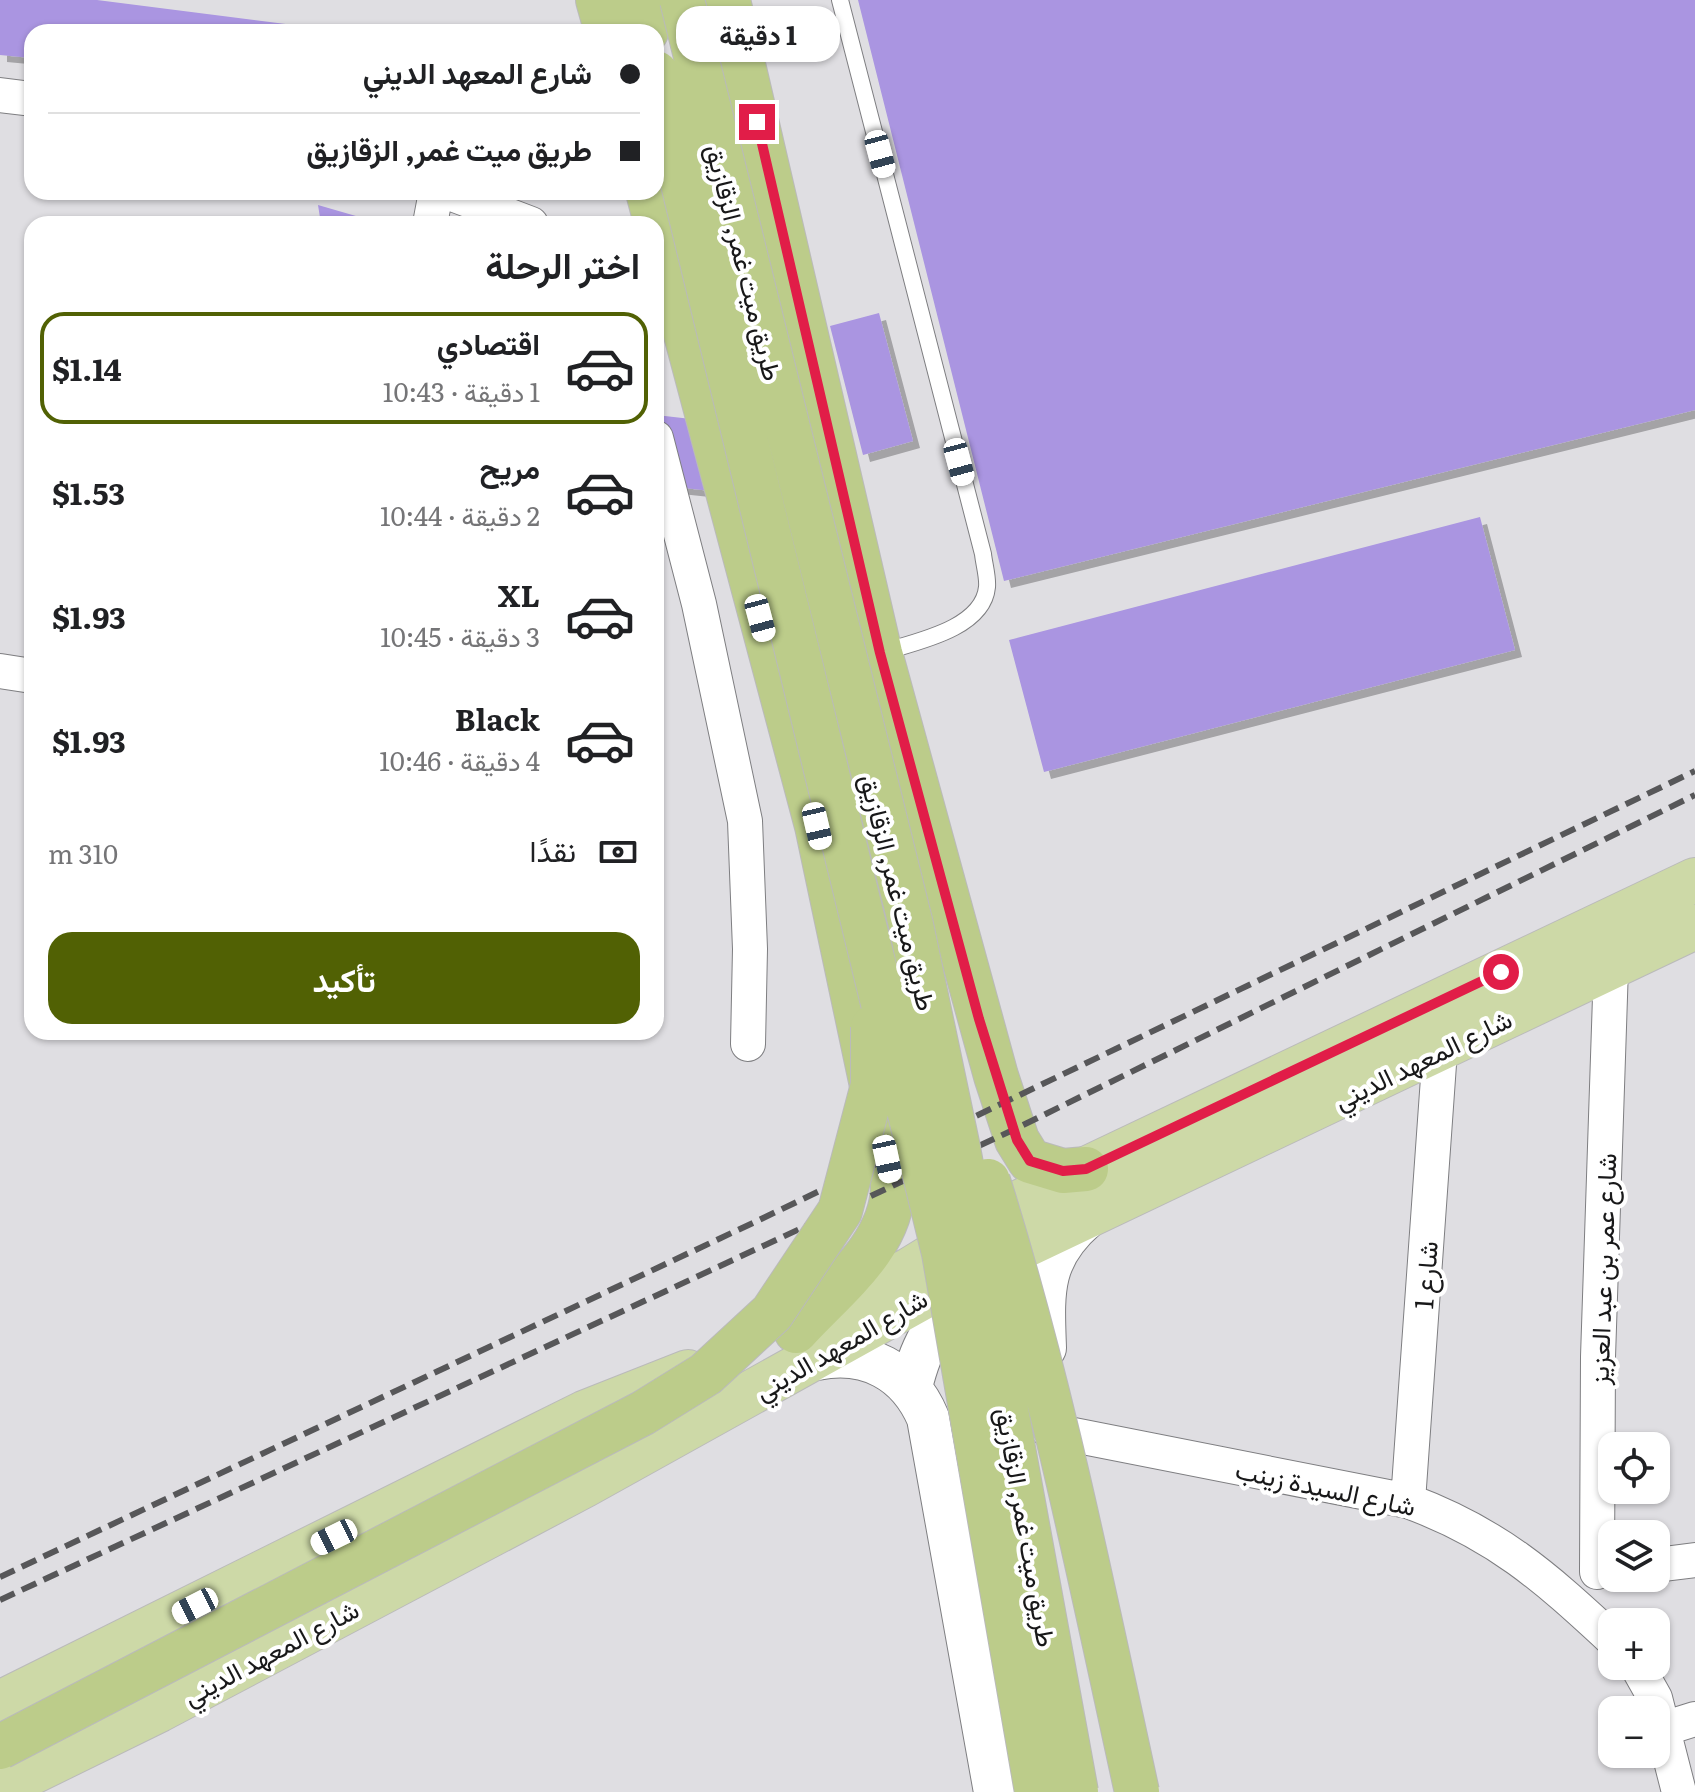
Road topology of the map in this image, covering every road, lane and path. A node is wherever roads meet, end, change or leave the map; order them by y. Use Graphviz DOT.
graph roads {
  1 [pos="598,0"];
  2 [pos="638,0"];
  3 [pos="682,0"];
  4 [pos="728,0"];
  5 [pos="840,0"];
  6 [pos="605,24"];
  7 [pos="644,24"];
  8 [pos="0,95"];
  9 [pos="24,98"];
  10 [pos="664,106"];
  11 [pos="468,200"];
  12 [pos="510,216"];
  13 [pos="664,259"];
  14 [pos="664,469"];
  15 [pos="880,653"];
  16 [pos="0,671"];
  17 [pos="24,675"];
  18 [pos="1695,880"];
  19 [pos="859,910"];
  20 [pos="1695,927"];
  21 [pos="1611,967"];
  22 [pos="935,1039"];
  23 [pos="748,1044"];
  24 [pos="1440,1050"];
  25 [pos="1086,1169"];
  26 [pos="1086,1218"];
  27 [pos="1043,1294"];
  28 [pos="807,1345"];
  29 [pos="911,1387"];
  30 [pos="1048,1430"];
  31 [pos="1408,1501"];
  32 [pos="1603,1520"];
  33 [pos="1695,1560"];
  34 [pos="1670,1563"];
  35 [pos="1598,1572"];
  36 [pos="1546,1578"];
  37 [pos="1598,1626"];
  38 [pos="1645,1680"];
  39 [pos="0,1703"];
  40 [pos="1679,1724"];
  41 [pos="0,1747"];
  42 [pos="0,1788"];
  43 [pos="995,1792"];
  44 [pos="1037,1792"];
  45 [pos="1076,1792"];
  46 [pos="1137,1792"];
  47 [pos="1146,1792"];
  48 [pos="1679,1792"];
  1 -- 6 [label="highway"];
  2 -- 7 [label="highway"];
  3 -- 22 [label="highway, طريق ميت غمر, الزقازيق, bridge"];
  4 -- 15 [label="highway, طريق ميت غمر, الزقازيق"];
  5 -- 15 [label="lane"];
  8 -- 9 [label="street"];
  10 -- 19 [label="highway, طريق ميت غمر, الزقازيق, bridge"];
  11 -- 12 [label="street"];
  13 -- 28 [label="highway"];
  14 -- 23 [label="street"];
  15 -- 25 [label="highway, طريق ميت غمر, الزقازيق"];
  16 -- 17 [label="street"];
  18 -- 25 [label="main road, شارع المعهد الديني"];
  19 -- 41 [label="highway, bridge"];
  19 -- 44 [label="highway, طريق ميت غمر, الزقازيق, bridge"];
  20 -- 21 [label="main road, شارع المعهد الديني"];
  21 -- 24 [label="main road, شارع المعهد الديني"];
  21 -- 32 [label="street, شارع عمر بن عبد العزيز"];
  22 -- 45 [label="highway, طريق ميت غمر, الزقازيق, bridge"];
  22 -- 46 [label="highway, bridge"];
  24 -- 26 [label="main road, شارع المعهد الديني"];
  24 -- 31 [label="street, شارع 1"];
  25 -- 28 [label="main road, شارع المعهد الديني"];
  26 -- 27 [label="street"];
  26 -- 28 [label="main road, شارع المعهد الديني"];
  27 -- 29 [label="street"];
  27 -- 30 [label="street"];
  28 -- 29 [label="street"];
  28 -- 39 [label="main road, شارع المعهد الديني"];
  28 -- 42 [label="main road, شارع المعهد الديني"];
  29 -- 43 [label="street"];
  30 -- 31 [label="street, شارع السيدة زينب"];
  30 -- 47 [label="street"];
  31 -- 36 [label="street, شارع السيدة زينب"];
  33 -- 34 [label="street"];
  35 -- 36 [label="street"];
  36 -- 37 [label="street, شارع السيدة زينب"];
  38 -- 40 [label="street"];
  40 -- 48 [label="street"];
}
